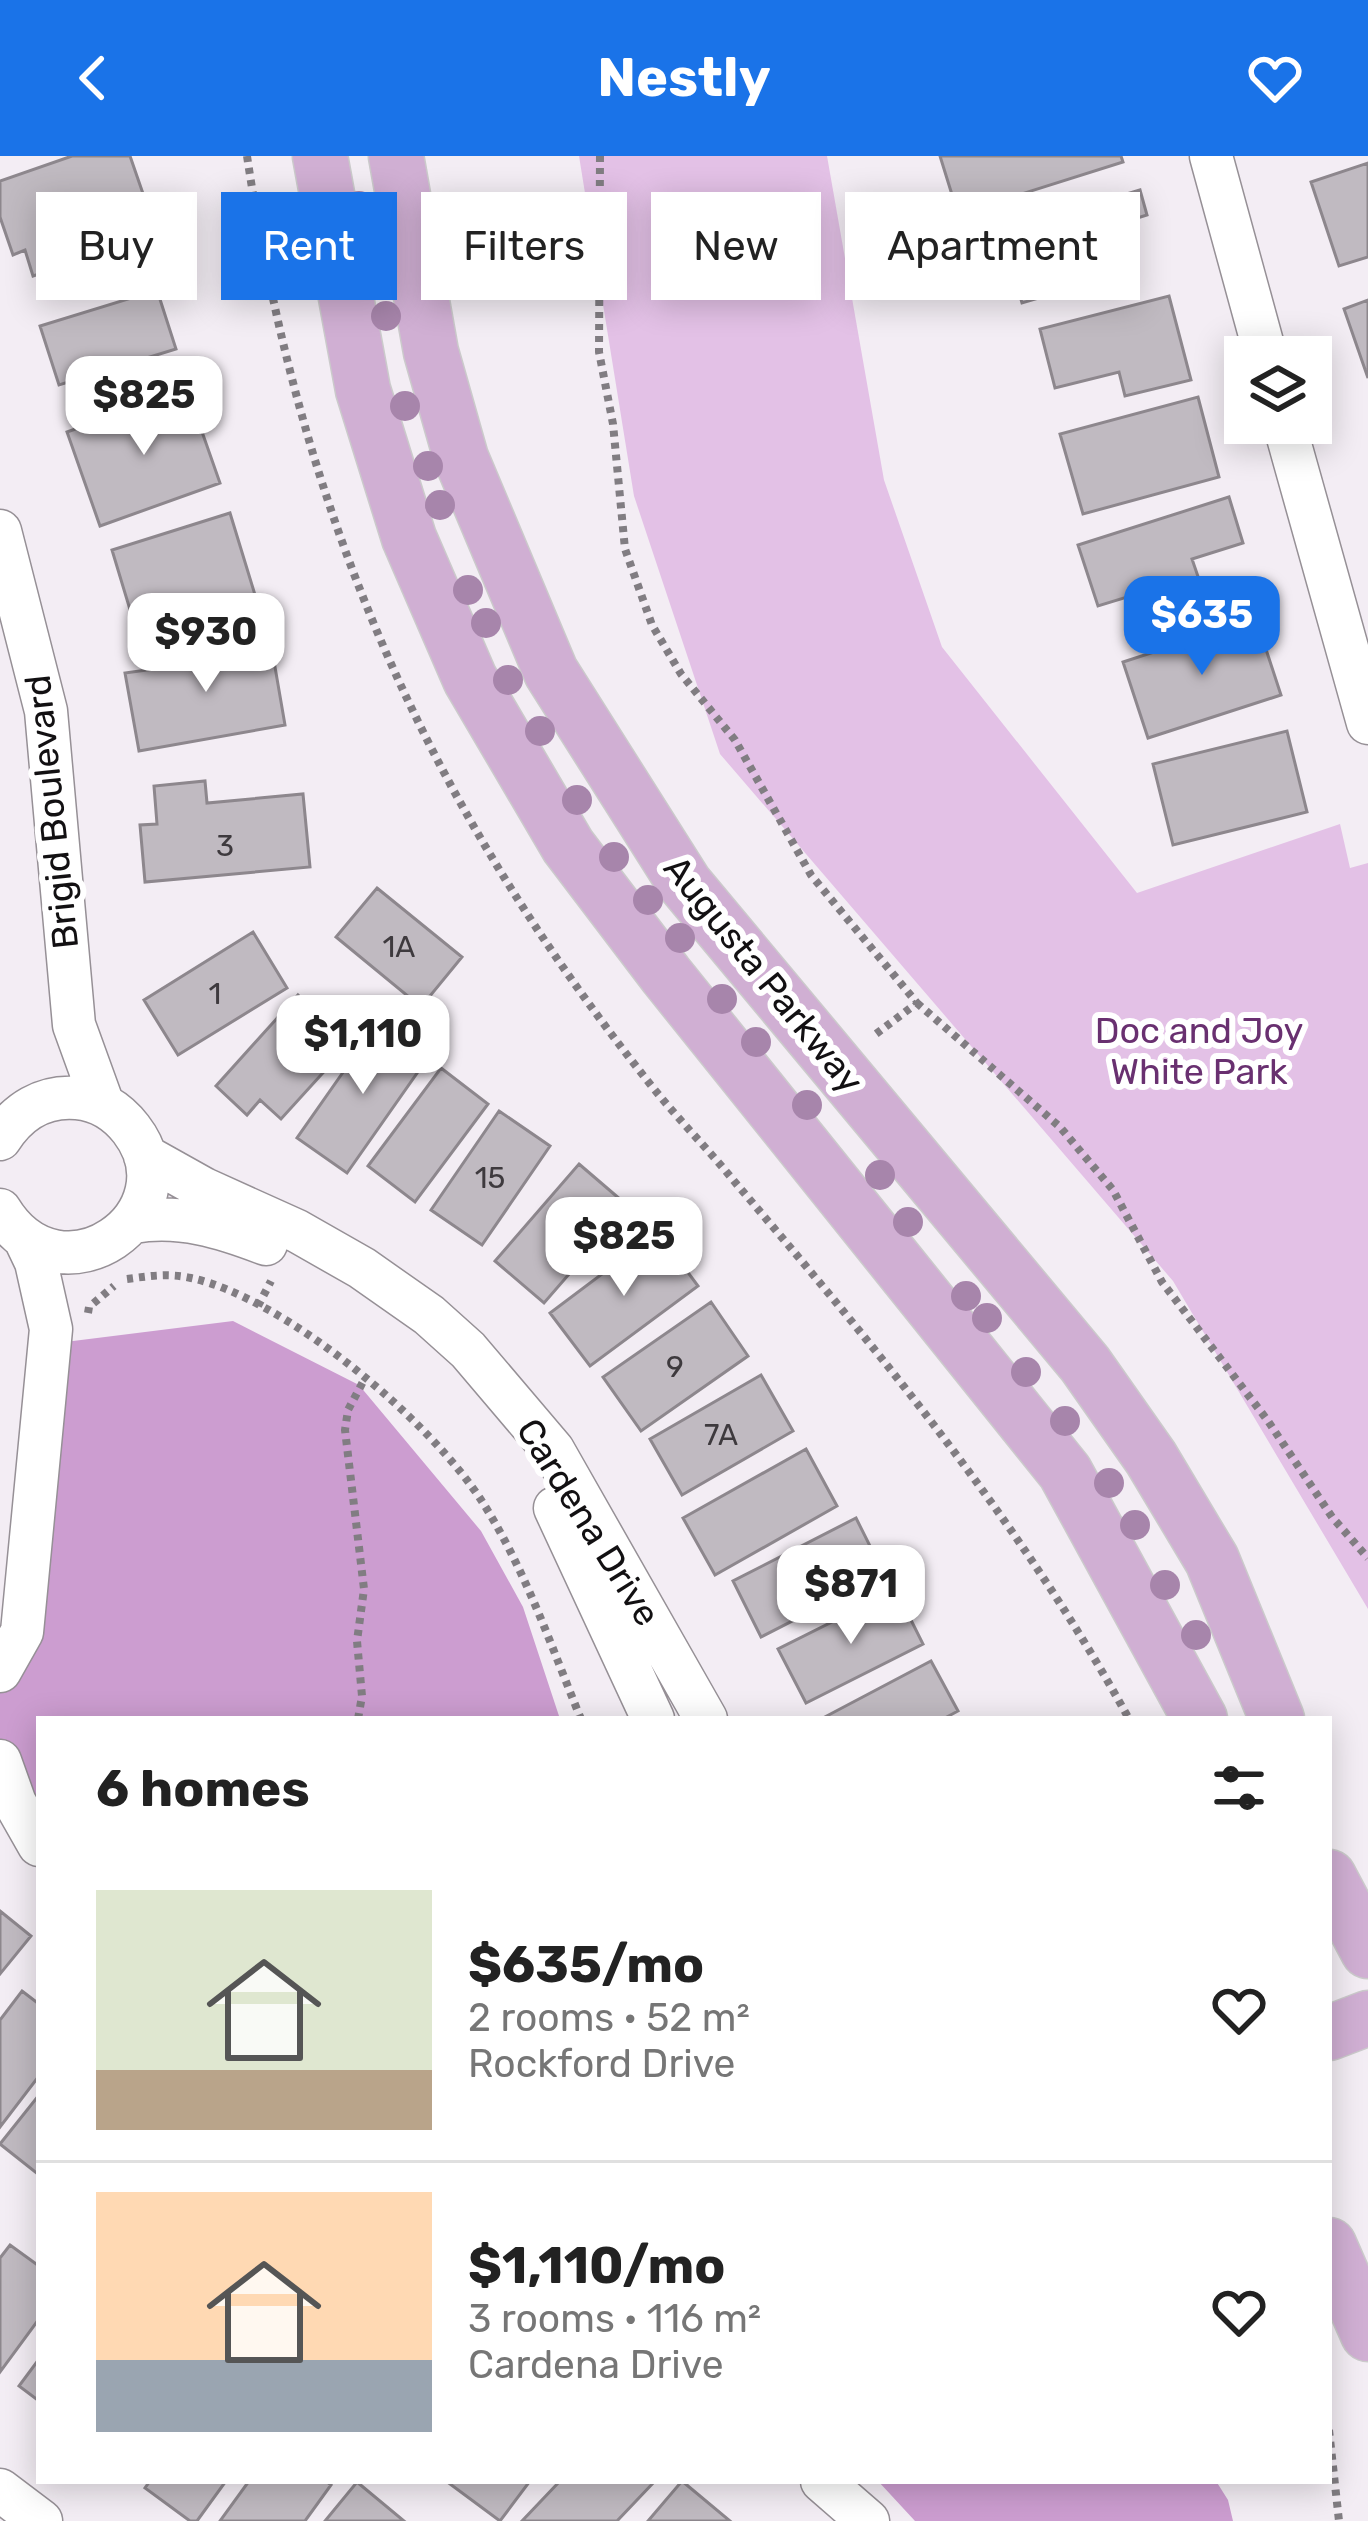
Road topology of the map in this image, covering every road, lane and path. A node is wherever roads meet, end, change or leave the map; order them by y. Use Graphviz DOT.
graph roads {
  1 [pos="320,156"];
  2 [pos="396,156"];
  3 [pos="600,156"];
  4 [pos="1211,156"];
  5 [pos="1260,336"];
  6 [pos="1290,444"];
  7 [pos="0,531"];
  8 [pos="15,642"];
  9 [pos="1368,723"];
  10 [pos="917,1004"];
  11 [pos="74,1025"];
  12 [pos="871,1038"];
  13 [pos="35,1104"];
  14 [pos="103,1105"];
  15 [pos="0,1137"];
  16 [pos="145,1156"];
  17 [pos="133,1222"];
  18 [pos="13,1226"];
  19 [pos="94,1250"];
  20 [pos="51,1329"];
  21 [pos="364,1378"];
  22 [pos="1368,1558"];
  23 [pos="0,1671"];
  24 [pos="359,1716"];
  25 [pos="580,1716"];
  26 [pos="652,1716"];
  27 [pos="704,1716"];
  28 [pos="1198,1716"];
  29 [pos="1276,1716"];
  30 [pos="0,1761"];
  31 [pos="36,1840"];
  32 [pos="1332,1882"];
  33 [pos="1368,1951"];
  34 [pos="1368,2018"];
  35 [pos="1332,2032"];
  36 [pos="1332,2236"];
  37 [pos="1368,2251"];
  38 [pos="1332,2252"];
  39 [pos="1368,2334"];
  40 [pos="1332,2455"];
  41 [pos="825,2484"];
  42 [pos="0,2490"];
  43 [pos="41,2521"];
  44 [pos="868,2521"];
  45 [pos="1340,2521"];
  1 -- 28 [label="main road, Augusta Parkway"];
  2 -- 29 [label="main road, Augusta Parkway"];
  3 -- 10 [label="path"];
  4 -- 5 [label="street"];
  6 -- 9 [label="street"];
  7 -- 8 [label="street, Brigid Boulevard"];
  8 -- 11 [label="street, Brigid Boulevard"];
  10 -- 12 [label="path"];
  10 -- 22 [label="path"];
  11 -- 13 [label="street"];
  11 -- 14 [label="street, Brigid Boulevard"];
  13 -- 14 [label="street"];
  13 -- 15 [label="street"];
  14 -- 16 [label="street"];
  16 -- 17 [label="street"];
  16 -- 27 [label="street, Cardena Drive"];
  17 -- 19 [label="street"];
  17 -- 26 [label="street, Cardena Drive"];
  18 -- 19 [label="street"];
  18 -- 20 [label="street"];
  19 -- 20 [label="street"];
  20 -- 21 [label="path"];
  20 -- 23 [label="street"];
  21 -- 24 [label="path"];
  21 -- 25 [label="path"];
  30 -- 31 [label="street"];
  32 -- 33 [label="main road"];
  34 -- 35 [label="main road"];
  36 -- 37 [label="main road"];
  38 -- 39 [label="main road"];
  40 -- 45 [label="path"];
  41 -- 44 [label="street"];
  42 -- 43 [label="street"];
}
